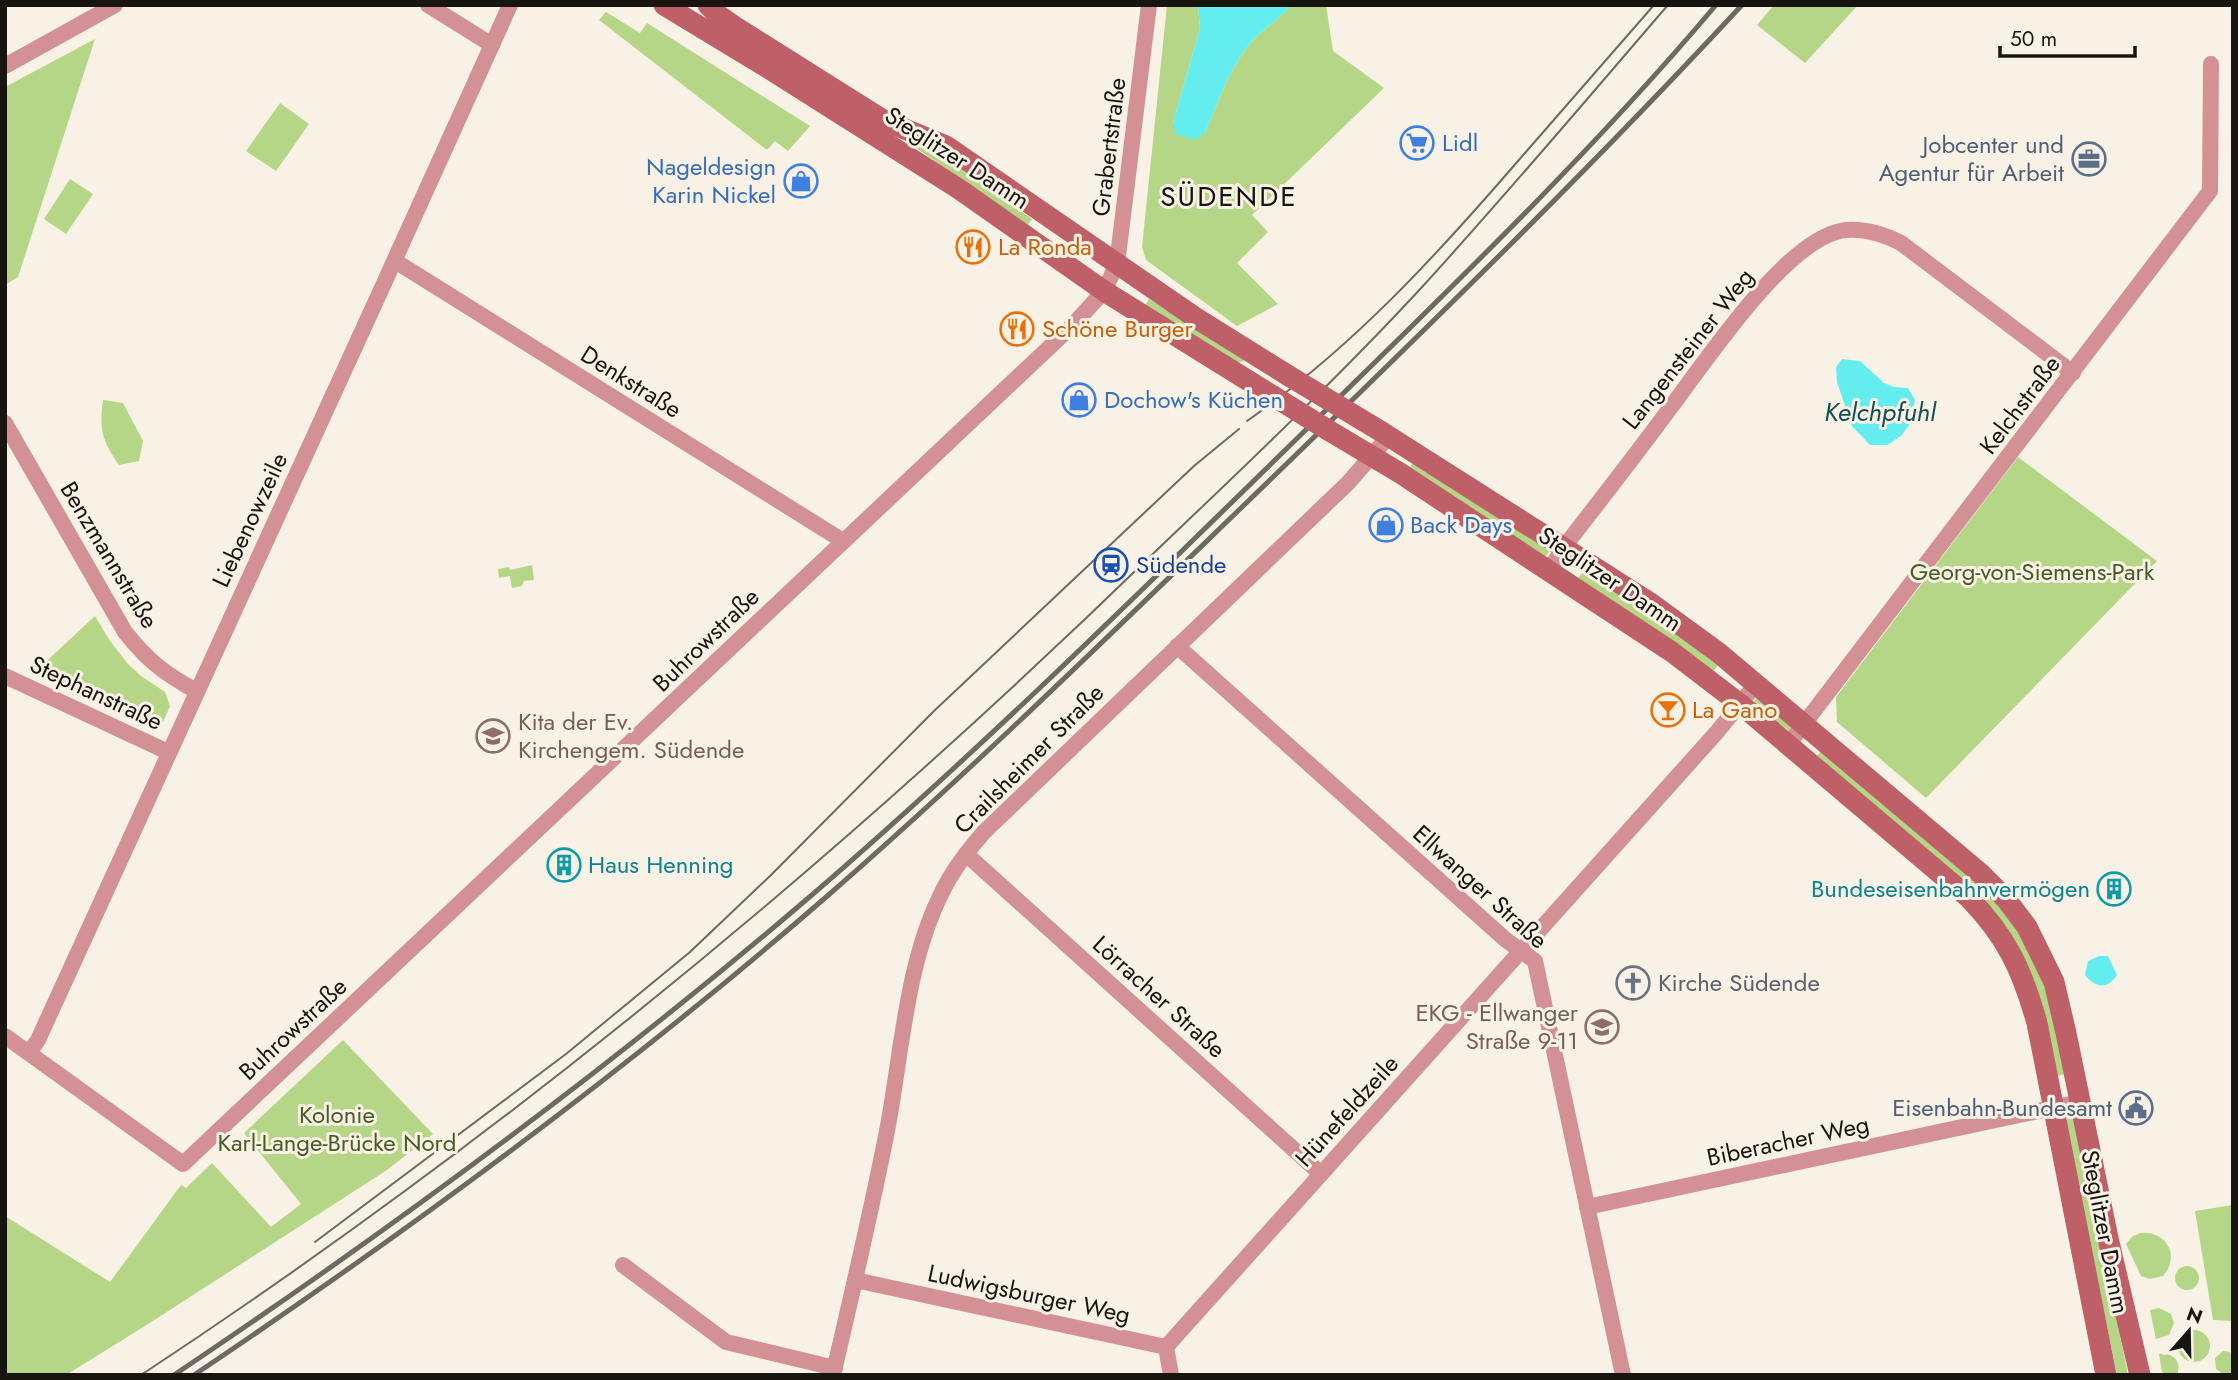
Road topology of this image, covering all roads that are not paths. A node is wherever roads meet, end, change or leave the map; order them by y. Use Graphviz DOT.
graph roads {
  1 [pos="115,5"];
  2 [pos="428,5"];
  3 [pos="510,5"];
  4 [pos="664,5"];
  5 [pos="708,5"];
  6 [pos="1149,5"];
  7 [pos="492,45"];
  8 [pos="2211,64"];
  9 [pos="5,66"];
  10 [pos="395,261"];
  11 [pos="1117,264"];
  12 [pos="1104,291"];
  13 [pos="2073,373"];
  14 [pos="5,423"];
  15 [pos="1386,434"];
  16 [pos="1365,452"];
  17 [pos="843,541"];
  18 [pos="1564,547"];
  19 [pos="1549,570"];
  20 [pos="1177,646"];
  21 [pos="5,676"];
  22 [pos="1756,684"];
  23 [pos="196,691"];
  24 [pos="1740,704"];
  25 [pos="1805,725"];
  26 [pos="1788,745"];
  27 [pos="168,752"];
  28 [pos="965,854"];
  29 [pos="1521,951"];
  30 [pos="5,1036"];
  31 [pos="29,1053"];
  32 [pos="2080,1102"];
  33 [pos="2054,1107"];
  34 [pos="1321,1174"];
  35 [pos="1587,1207"];
  36 [pos="623,1265"];
  37 [pos="855,1280"];
  38 [pos="1166,1348"];
  39 [pos="834,1371"];
  40 [pos="1171,1375"];
  41 [pos="1623,1375"];
  42 [pos="2106,1375"];
  43 [pos="2140,1375"];
  1 -- 9 [label="street"];
  2 -- 7 [label="street"];
  3 -- 7 [label="street, Liebenowzeile"];
  4 -- 12 [label="main road, Steglitzer Damm"];
  5 -- 11 [label="main road, Steglitzer Damm"];
  6 -- 11 [label="street, Grabertstraße"];
  7 -- 10 [label="street, Liebenowzeile"];
  8 -- 13 [label="street, Kelchstraße"];
  10 -- 17 [label="street, Denkstraße"];
  10 -- 23 [label="street, Liebenowzeile"];
  11 -- 12 [label="street, Grabertstraße"];
  11 -- 15 [label="main road, Steglitzer Damm, bridge"];
  12 -- 16 [label="main road, Steglitzer Damm, bridge"];
  12 -- 17 [label="street, Buhrowstraße"];
  13 -- 18 [label="street, Langensteiner Weg"];
  13 -- 25 [label="street, Kelchstraße"];
  14 -- 23 [label="street, Benzmannstraße"];
  15 -- 16 [label="street, Crailsheimer Straße"];
  15 -- 18 [label="main road, Steglitzer Damm"];
  16 -- 19 [label="main road, Steglitzer Damm"];
  16 -- 20 [label="street, Crailsheimer Straße"];
  17 -- 31 [label="street, Buhrowstraße"];
  18 -- 19 [label="street, Langensteiner Weg"];
  18 -- 22 [label="main road, Steglitzer Damm"];
  19 -- 24 [label="main road, Steglitzer Damm"];
  20 -- 28 [label="street, Crailsheimer Straße"];
  20 -- 29 [label="street, Ellwanger Straße"];
  21 -- 27 [label="street, Stephanstraße"];
  22 -- 24 [label="street, Hünefeldzeile"];
  22 -- 25 [label="main road, Steglitzer Damm"];
  23 -- 27 [label="street, Liebenowzeile"];
  24 -- 26 [label="main road, Steglitzer Damm"];
  24 -- 29 [label="street, Hünefeldzeile"];
  25 -- 26 [label="street, Kelchstraße"];
  25 -- 32 [label="main road, Steglitzer Damm"];
  26 -- 33 [label="main road, Steglitzer Damm"];
  27 -- 31 [label="street, Liebenowzeile"];
  28 -- 34 [label="street, Lörracher Straße"];
  28 -- 37 [label="street, Crailsheimer Straße"];
  29 -- 34 [label="street, Hünefeldzeile"];
  29 -- 35 [label="street, Ellwanger Straße"];
  30 -- 31 [label="street"];
  32 -- 33 [label="street, Biberacher Weg"];
  32 -- 43 [label="main road, Steglitzer Damm"];
  33 -- 35 [label="street, Biberacher Weg"];
  33 -- 42 [label="main road, Steglitzer Damm"];
  34 -- 38 [label="street, Hünefeldzeile"];
  35 -- 41 [label="street, Ellwanger Straße"];
  36 -- 39 [label="street"];
  37 -- 38 [label="street, Ludwigsburger Weg"];
  37 -- 39 [label="street, Crailsheimer Straße"];
  38 -- 40 [label="street"];
}
